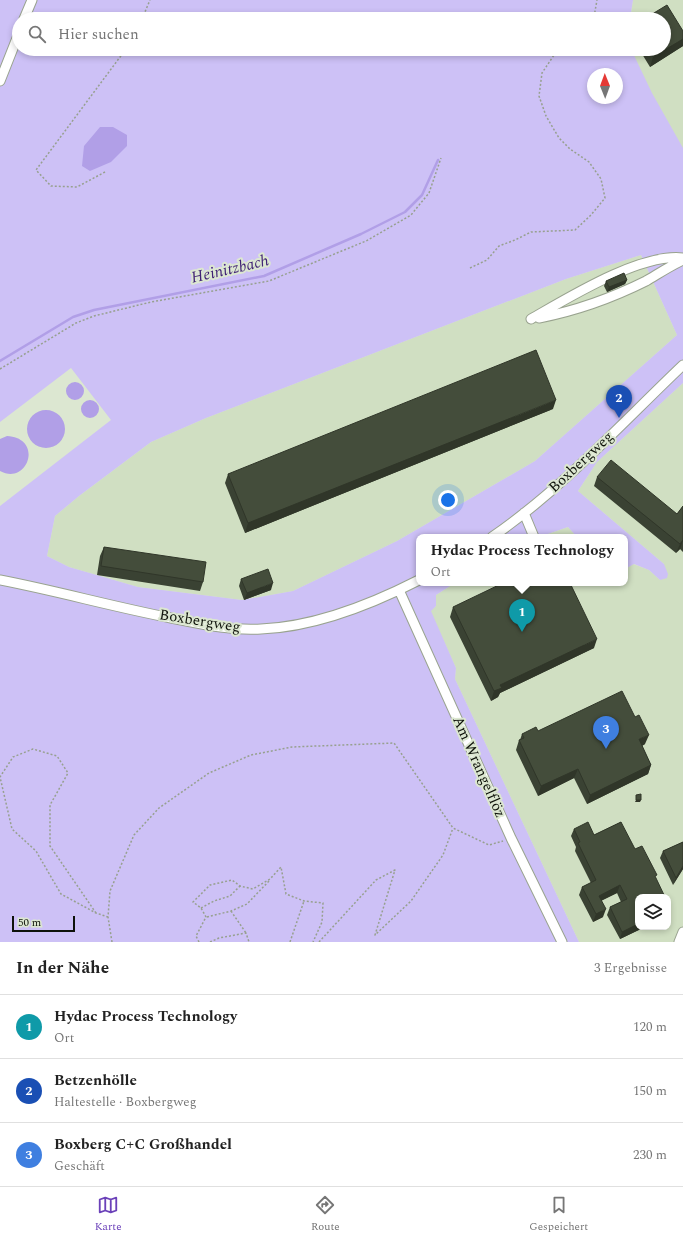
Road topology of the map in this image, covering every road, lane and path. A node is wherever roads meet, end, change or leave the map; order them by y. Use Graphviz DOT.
graph roads {
  1 [pos="32,0"];
  2 [pos="150,0"];
  3 [pos="597,0"];
  4 [pos="27,12"];
  5 [pos="145,12"];
  6 [pos="595,12"];
  7 [pos="12,51"];
  8 [pos="121,56"];
  9 [pos="553,56"];
  10 [pos="0,81"];
  11 [pos="441,158"];
  12 [pos="105,172"];
  13 [pos="683,259"];
  14 [pos="470,268"];
  15 [pos="683,365"];
  16 [pos="0,369"];
  17 [pos="524,513"];
  18 [pos="496,534"];
  19 [pos="533,534"];
  20 [pos="0,580"];
  21 [pos="416,582"];
  22 [pos="399,590"];
  23 [pos="452,828"];
  24 [pos="511,838"];
  25 [pos="270,879"];
  26 [pos="240,886"];
  27 [pos="304,901"];
  28 [pos="201,908"];
  29 [pos="231,912"];
  30 [pos="96,913"];
  31 [pos="108,917"];
  32 [pos="206,917"];
  33 [pos="683,932"];
  34 [pos="246,933"];
  35 [pos="112,942"];
  36 [pos="198,942"];
  37 [pos="210,942"];
  38 [pos="249,942"];
  39 [pos="290,942"];
  40 [pos="313,942"];
  41 [pos="319,942"];
  42 [pos="562,942"];
  43 [pos="679,942"];
  1 -- 4 [label="street"];
  2 -- 5 [label="path"];
  3 -- 6 [label="path"];
  7 -- 10 [label="street"];
  8 -- 12 [label="path"];
  9 -- 14 [label="path"];
  11 -- 16 [label="path"];
  13 -- 13 [label="street"];
  15 -- 17 [label="street, Boxbergweg"];
  17 -- 18 [label="street, Boxbergweg"];
  17 -- 19 [label="street"];
  20 -- 22 [label="street, Boxbergweg"];
  21 -- 22 [label="street, Boxbergweg"];
  22 -- 24 [label="street, Am Wrangelflöz"];
  23 -- 24 [label="path"];
  23 -- 31 [label="path"];
  23 -- 41 [label="path"];
  24 -- 42 [label="street, Am Wrangelflöz"];
  25 -- 26 [label="path"];
  25 -- 27 [label="path"];
  25 -- 29 [label="path"];
  26 -- 28 [label="path"];
  26 -- 28 [label="path"];
  27 -- 39 [label="path"];
  27 -- 40 [label="path"];
  28 -- 32 [label="path"];
  29 -- 32 [label="path"];
  29 -- 34 [label="path"];
  30 -- 30 [label="path"];
  30 -- 31 [label="path"];
  31 -- 35 [label="path"];
  32 -- 36 [label="path"];
  33 -- 43 [label="street"];
  34 -- 37 [label="path"];
  34 -- 38 [label="path"];
}
